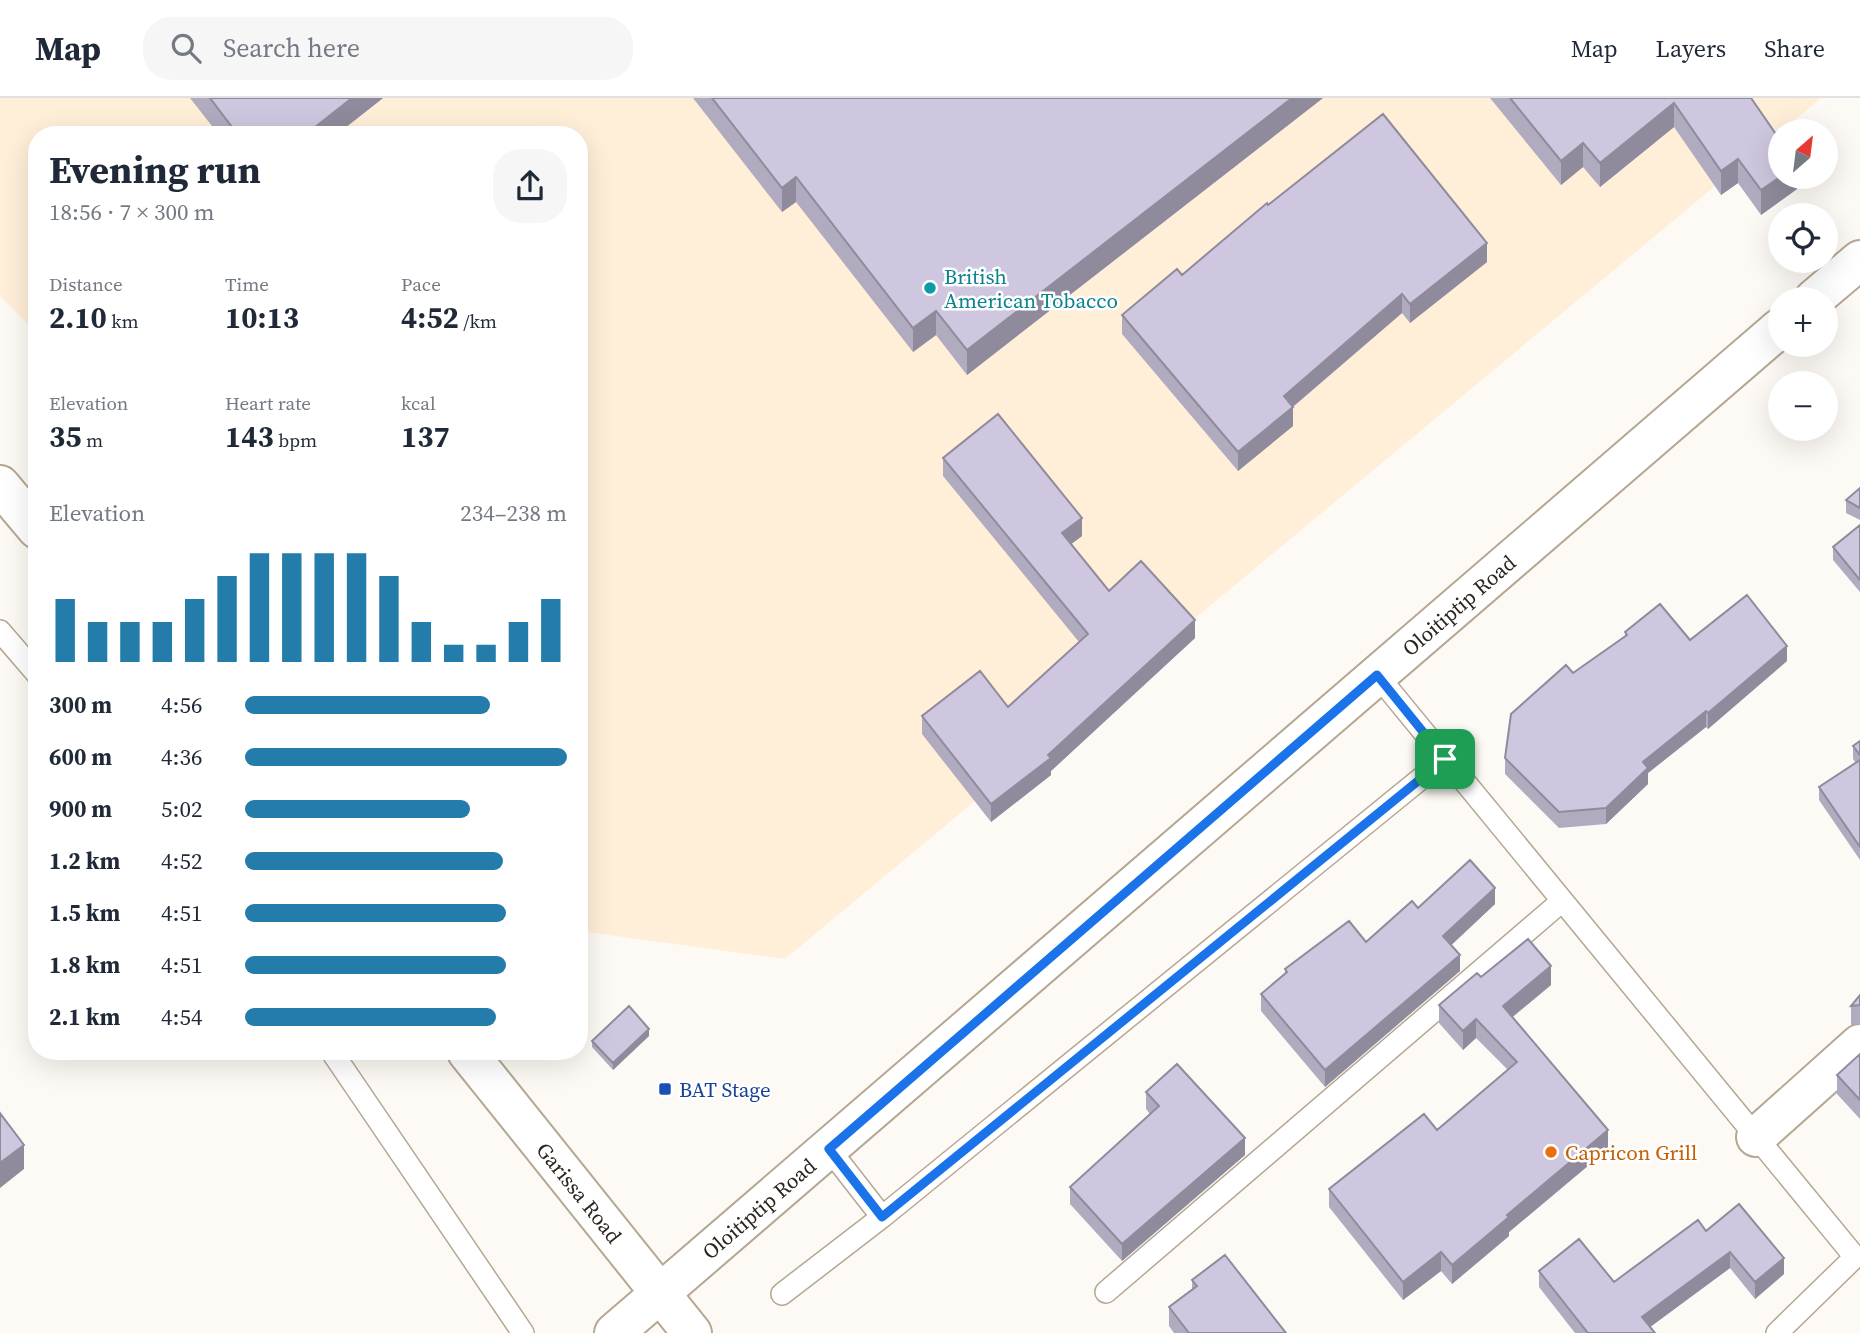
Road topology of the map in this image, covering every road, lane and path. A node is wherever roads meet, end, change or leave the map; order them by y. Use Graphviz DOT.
graph roads {
  1 [pos="1860,260"];
  2 [pos="1828,287"];
  3 [pos="1768,338"];
  4 [pos="0,485"];
  5 [pos="28,518"];
  6 [pos="0,631"];
  7 [pos="28,664"];
  8 [pos="1377,675"];
  9 [pos="1445,759"];
  10 [pos="1562,901"];
  11 [pos="1860,1044"];
  12 [pos="337,1060"];
  13 [pos="473,1060"];
  14 [pos="1756,1137"];
  15 [pos="829,1149"];
  16 [pos="882,1217"];
  17 [pos="1106,1292"];
  18 [pos="660,1294"];
  19 [pos="782,1294"];
  20 [pos="523,1333"];
  21 [pos="614,1333"];
  22 [pos="692,1333"];
  23 [pos="1777,1333"];
  1 -- 2 [label="main road"];
  3 -- 8 [label="main road, Oloitiptip Road"];
  4 -- 5 [label="main road"];
  6 -- 7 [label="lane"];
  8 -- 9 [label="lane"];
  8 -- 15 [label="main road, Oloitiptip Road"];
  9 -- 10 [label="lane"];
  9 -- 16 [label="lane"];
  10 -- 14 [label="lane"];
  10 -- 17 [label="lane"];
  11 -- 14 [label="main road"];
  12 -- 20 [label="lane"];
  13 -- 18 [label="main road, Garissa Road"];
  14 -- 23 [label="lane"];
  15 -- 16 [label="lane"];
  15 -- 18 [label="main road, Oloitiptip Road"];
  16 -- 19 [label="lane"];
  18 -- 21 [label="main road, Oloitiptip Road"];
  18 -- 22 [label="main road, Garissa Road"];
}
